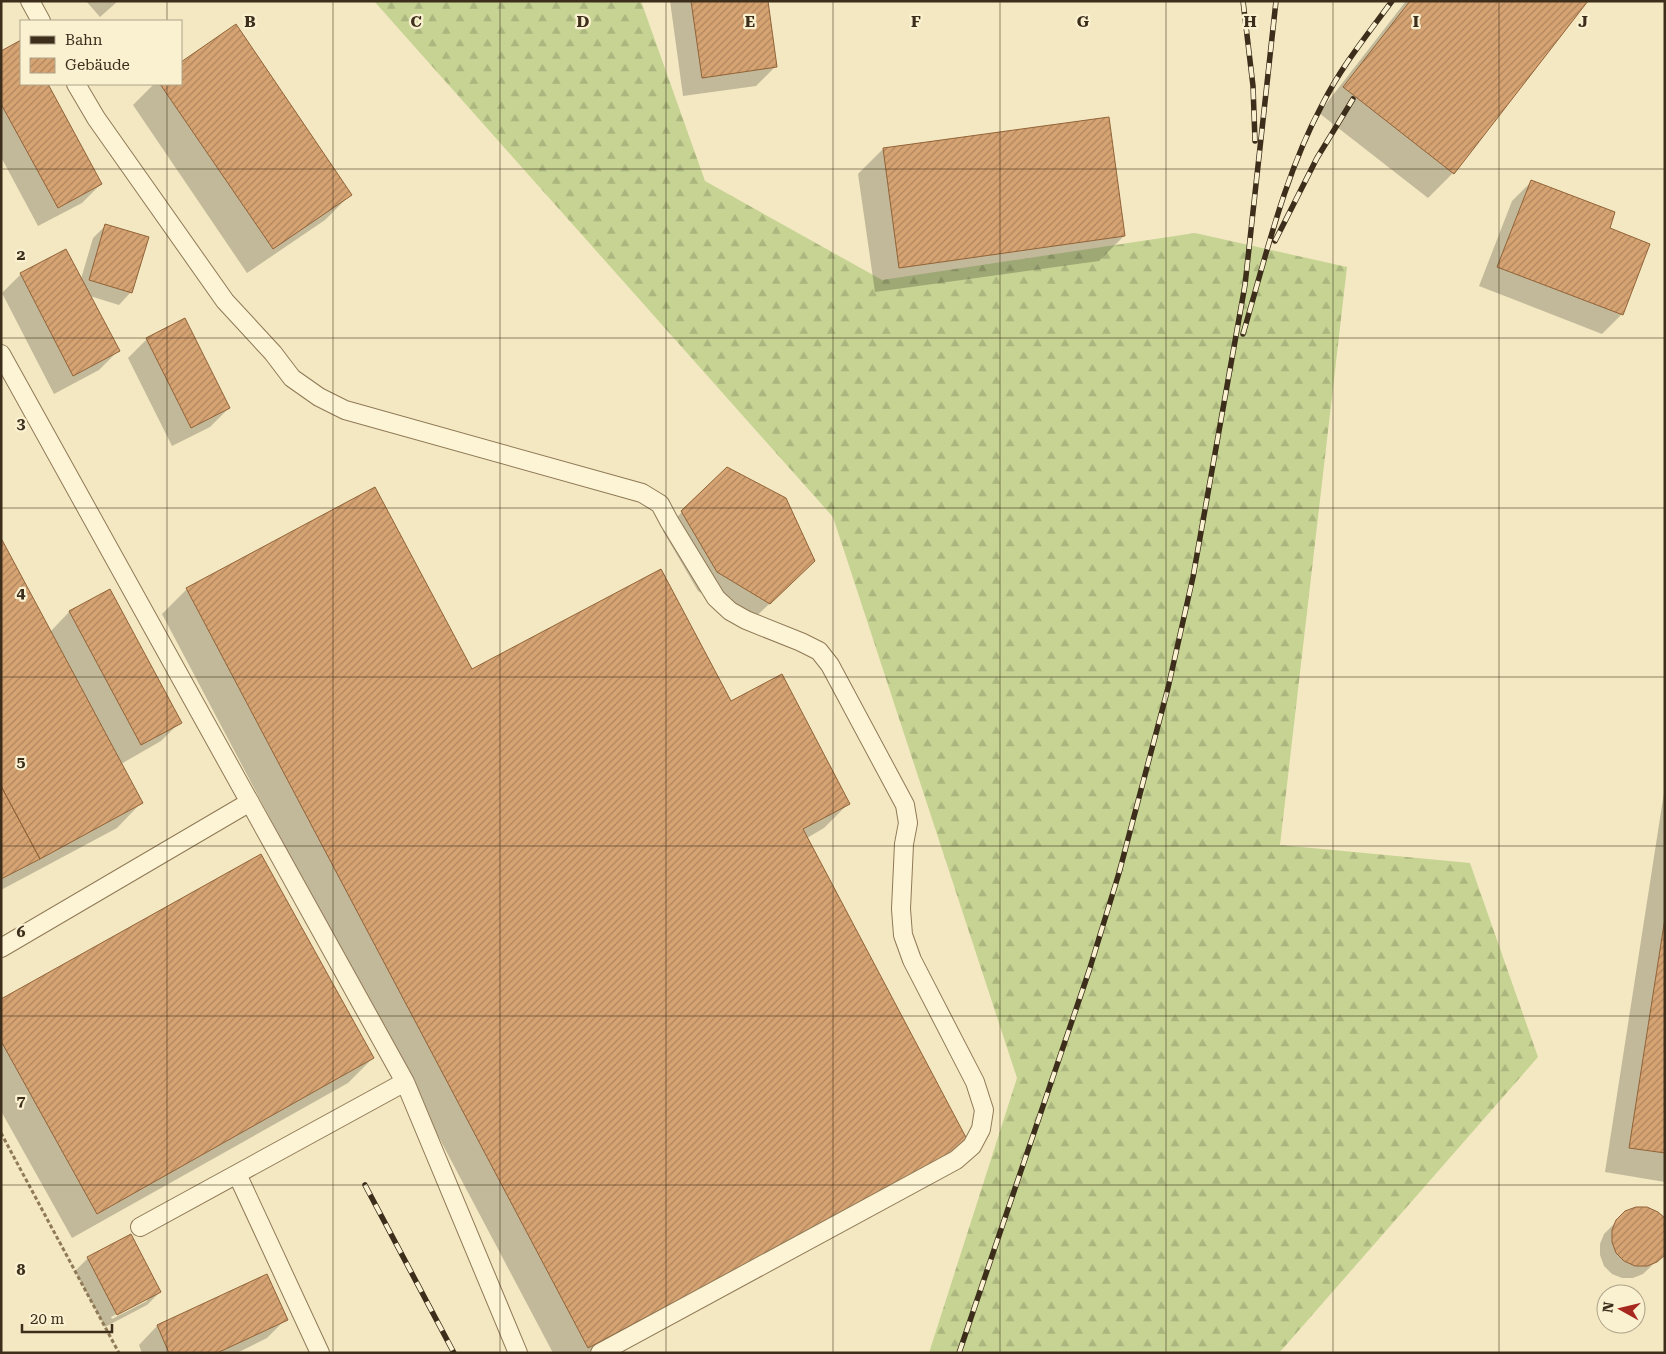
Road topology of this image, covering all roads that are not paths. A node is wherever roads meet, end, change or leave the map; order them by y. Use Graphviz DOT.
graph roads {
  1 [pos="30,1"];
  2 [pos="40,20"];
  3 [pos="77,85"];
  4 [pos="1,354"];
  5 [pos="250,802"];
  6 [pos="1,948"];
  7 [pos="405,1082"];
  8 [pos="237,1174"];
  9 [pos="140,1227"];
  10 [pos="320,1353"];
  11 [pos="518,1353"];
  12 [pos="600,1353"];
  1 -- 2 [label="lane"];
  3 -- 12 [label="lane"];
  4 -- 5 [label="lane"];
  5 -- 6 [label="lane"];
  5 -- 7 [label="lane"];
  7 -- 8 [label="lane"];
  7 -- 11 [label="lane"];
  8 -- 9 [label="lane"];
  8 -- 10 [label="lane"];
}
